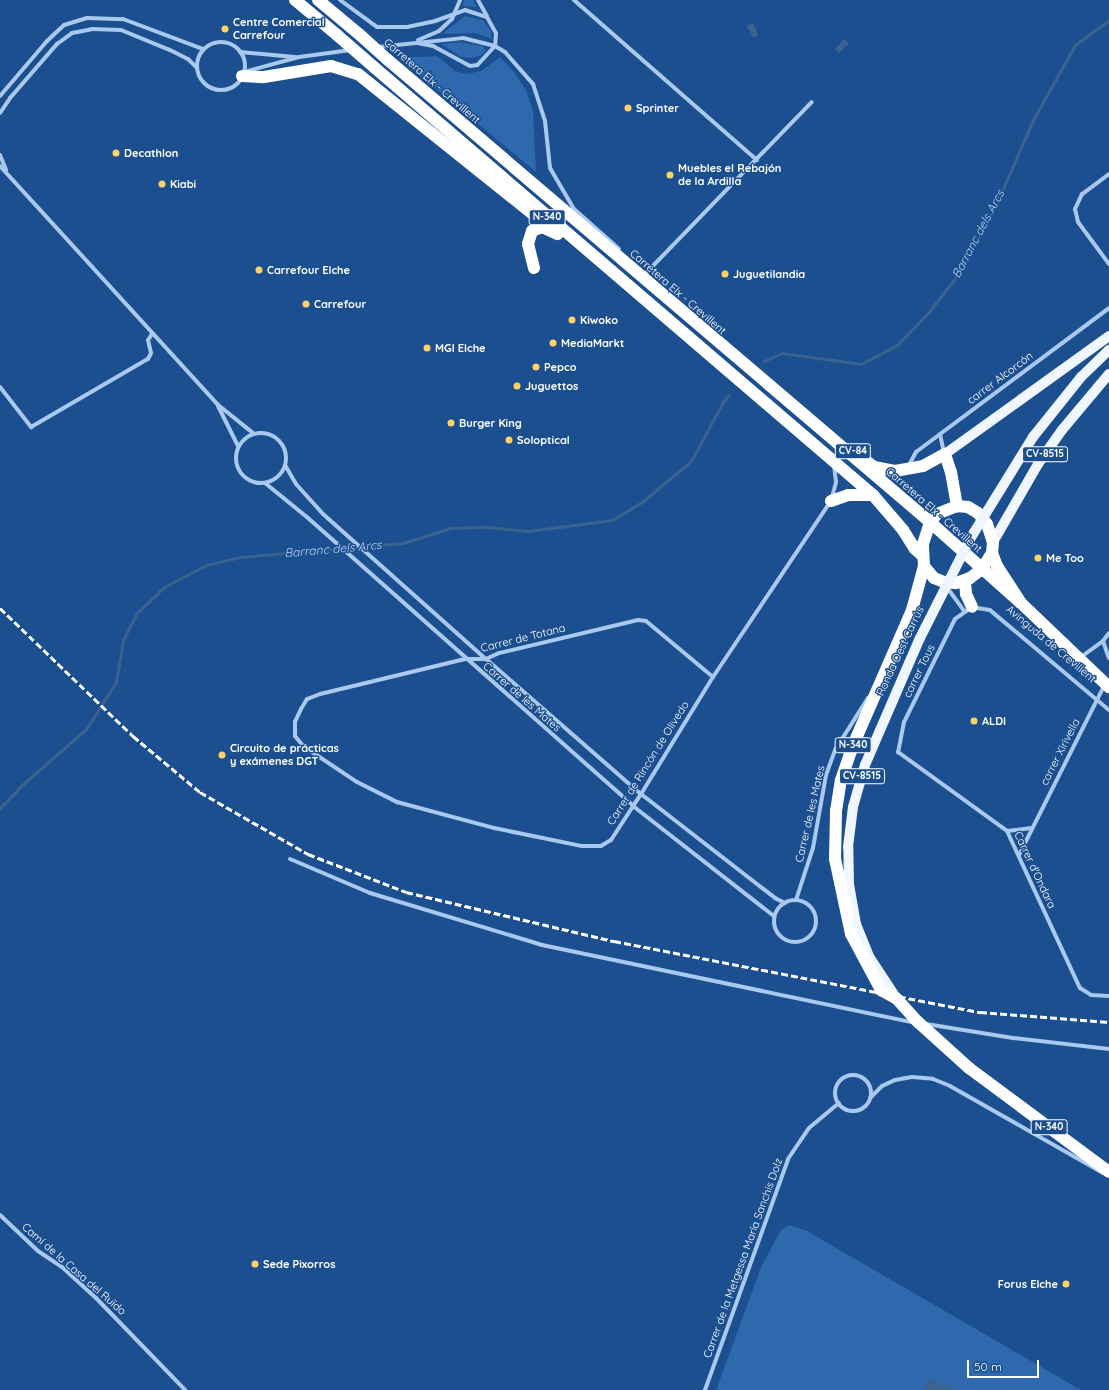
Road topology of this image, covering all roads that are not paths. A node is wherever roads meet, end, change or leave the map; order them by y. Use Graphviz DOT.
graph roads {
  1 [pos="318,0"];
  2 [pos="340,0"];
  3 [pos="460,0"];
  4 [pos="478,0"];
  5 [pos="574,0"];
  6 [pos="296,2"];
  7 [pos="454,14"];
  8 [pos="487,17"];
  9 [pos="412,43"];
  10 [pos="495,46"];
  11 [pos="203,49"];
  12 [pos="240,52"];
  13 [pos="299,57"];
  14 [pos="197,68"];
  15 [pos="243,74"];
  16 [pos="0,96"];
  17 [pos="812,102"];
  18 [pos="0,114"];
  19 [pos="0,155"];
  20 [pos="757,160"];
  21 [pos="0,166"];
  22 [pos="7,172"];
  23 [pos="1109,174"];
  24 [pos="557,234"];
  25 [pos="1109,264"];
  26 [pos="534,268"];
  27 [pos="646,273"];
  28 [pos="639,296"];
  29 [pos="1109,308"];
  30 [pos="152,334"];
  31 [pos="708,334"];
  32 [pos="1109,336"];
  33 [pos="1109,350"];
  34 [pos="1109,374"];
  35 [pos="0,387"];
  36 [pos="217,404"];
  37 [pos="819,429"];
  38 [pos="253,433"];
  39 [pos="940,434"];
  40 [pos="238,446"];
  41 [pos="945,454"];
  42 [pos="834,462"];
  43 [pos="285,465"];
  44 [pos="907,468"];
  45 [pos="265,483"];
  46 [pos="873,495"];
  47 [pos="831,501"];
  48 [pos="957,506"];
  49 [pos="930,522"];
  50 [pos="992,547"];
  51 [pos="923,560"];
  52 [pos="982,569"];
  53 [pos="944,582"];
  54 [pos="965,582"];
  55 [pos="1021,603"];
  56 [pos="969,609"];
  57 [pos="1109,633"];
  58 [pos="1103,641"];
  59 [pos="1109,658"];
  60 [pos="465,659"];
  61 [pos="486,659"];
  62 [pos="1078,660"];
  63 [pos="883,674"];
  64 [pos="713,677"];
  65 [pos="1107,686"];
  66 [pos="1097,700"];
  67 [pos="301,709"];
  68 [pos="1109,710"];
  69 [pos="898,752"];
  70 [pos="641,794"];
  71 [pos="633,806"];
  72 [pos="1032,828"];
  73 [pos="1007,831"];
  74 [pos="1019,855"];
  75 [pos="290,859"];
  76 [pos="796,900"];
  77 [pos="785,903"];
  78 [pos="774,916"];
  79 [pos="853,929"];
  80 [pos="1109,996"];
  81 [pos="1109,1049"];
  82 [pos="870,1098"];
  83 [pos="839,1103"];
  84 [pos="1109,1173"];
  85 [pos="0,1215"];
  86 [pos="185,1390"];
  87 [pos="705,1390"];
  1 -- 31 [label="highway, Carretera Elx - Crevillent / N-340, bridge"];
  2 -- 7 [label="street"];
  3 -- 7 [label="street"];
  4 -- 8 [label="street"];
  5 -- 20 [label="street"];
  6 -- 28 [label="highway, N-340, bridge"];
  7 -- 8 [label="street"];
  7 -- 9 [label="street"];
  8 -- 10 [label="street"];
  9 -- 10 [label="street"];
  9 -- 10 [label="street"];
  9 -- 13 [label="street"];
  10 -- 27 [label="street"];
  11 -- 12 [label="street"];
  11 -- 14 [label="street"];
  11 -- 16 [label="street"];
  12 -- 13 [label="street"];
  12 -- 15 [label="street"];
  13 -- 15 [label="street"];
  14 -- 15 [label="street"];
  14 -- 18 [label="street"];
  15 -- 24 [label="highway"];
  17 -- 20 [label="street"];
  19 -- 22 [label="street"];
  20 -- 27 [label="street"];
  21 -- 22 [label="street"];
  22 -- 30 [label="street"];
  23 -- 25 [label="street"];
  24 -- 26 [label="highway"];
  24 -- 28 [label="highway"];
  27 -- 31 [label="street"];
  28 -- 42 [label="highway, N-340"];
  29 -- 39 [label="street, carrer Alcorcón"];
  30 -- 35 [label="street"];
  30 -- 36 [label="street"];
  31 -- 37 [label="highway, Carretera Elx - Crevillent / N-340"];
  32 -- 41 [label="main road"];
  33 -- 79 [label="main road, Ronda Oest Carrús / CV-8515, bridge"];
  34 -- 50 [label="main road, CV-8515"];
  36 -- 38 [label="street"];
  36 -- 40 [label="street"];
  37 -- 44 [label="highway, CV-84"];
  37 -- 49 [label="highway, Carretera Elx - Crevillent / N-340"];
  38 -- 40 [label="street"];
  38 -- 43 [label="street"];
  39 -- 41 [label="street"];
  39 -- 44 [label="street, carrer Alcorcón"];
  40 -- 45 [label="street"];
  41 -- 44 [label="highway"];
  41 -- 48 [label="highway"];
  42 -- 46 [label="highway, N-340"];
  42 -- 47 [label="street, Carrer de Rincón de Olivedo"];
  43 -- 45 [label="street"];
  43 -- 61 [label="street, Carrer de les Mates"];
  45 -- 60 [label="street, Carrer de les Mates"];
  46 -- 47 [label="highway"];
  46 -- 51 [label="highway, N-340"];
  47 -- 64 [label="street, Carrer de Rincón de Olivedo"];
  48 -- 49 [label="highway"];
  48 -- 50 [label="highway, Avinguda de Crevillent"];
  49 -- 51 [label="highway, Ronda Oest Carrús"];
  49 -- 52 [label="highway, Carretera Elx - Crevillent / N-340"];
  50 -- 52 [label="highway"];
  50 -- 55 [label="highway, Avinguda de Crevillent / N-340"];
  51 -- 53 [label="highway"];
  51 -- 63 [label="highway, Ronda Oest Carrús / N-340"];
  52 -- 54 [label="highway"];
  52 -- 55 [label="highway, Carretera Elx - Crevillent / N-340"];
  53 -- 54 [label="highway"];
  53 -- 56 [label="street"];
  54 -- 56 [label="highway"];
  55 -- 62 [label="highway, Avinguda de Crevillent / N-340"];
  56 -- 66 [label="street, Avinguda de Crevillent"];
  56 -- 69 [label="street, carrer Tous"];
  57 -- 58 [label="street"];
  58 -- 59 [label="street"];
  58 -- 62 [label="street"];
  60 -- 61 [label="street, Carrer de Totana"];
  60 -- 67 [label="street, Carrer de Totana"];
  60 -- 71 [label="street, Carrer de les Mates"];
  61 -- 64 [label="street, Carrer de Totana"];
  61 -- 70 [label="street, Carrer de les Mates"];
  62 -- 65 [label="highway, Avinguda de Crevillent / N-340"];
  63 -- 76 [label="street, Carrer de les Mates"];
  63 -- 79 [label="highway, Ronda Oest Carrús / N-340"];
  64 -- 70 [label="street, Carrer de Rincón de Olivedo"];
  65 -- 66 [label="street, carrer Xirivella"];
  66 -- 68 [label="street, Avinguda de Crevillent"];
  66 -- 72 [label="street, carrer Xirivella"];
  67 -- 71 [label="street, Carrer de Rincón de Olivedo"];
  69 -- 73 [label="street, Carrer d'Ondara"];
  70 -- 71 [label="street, Carrer de Rincón de Olivedo"];
  70 -- 77 [label="street, Carrer de les Mates"];
  71 -- 78 [label="street, Carrer de les Mates"];
  72 -- 73 [label="street"];
  72 -- 74 [label="street, carrer Xirivella"];
  73 -- 74 [label="street, Carrer d'Ondara"];
  74 -- 80 [label="street, Carrer d'Ondara"];
  75 -- 81 [label="street"];
  76 -- 77 [label="street"];
  76 -- 78 [label="street"];
  77 -- 78 [label="street"];
  79 -- 84 [label="highway, Ronda Oest Carrús / N-340, bridge"];
  82 -- 83 [label="street"];
  82 -- 83 [label="street"];
  82 -- 84 [label="street"];
  83 -- 87 [label="street, Carrer de la Metgessa María Sanchis Dolz"];
  85 -- 86 [label="street, Camí de la Casa del Ruïdo"];
}
